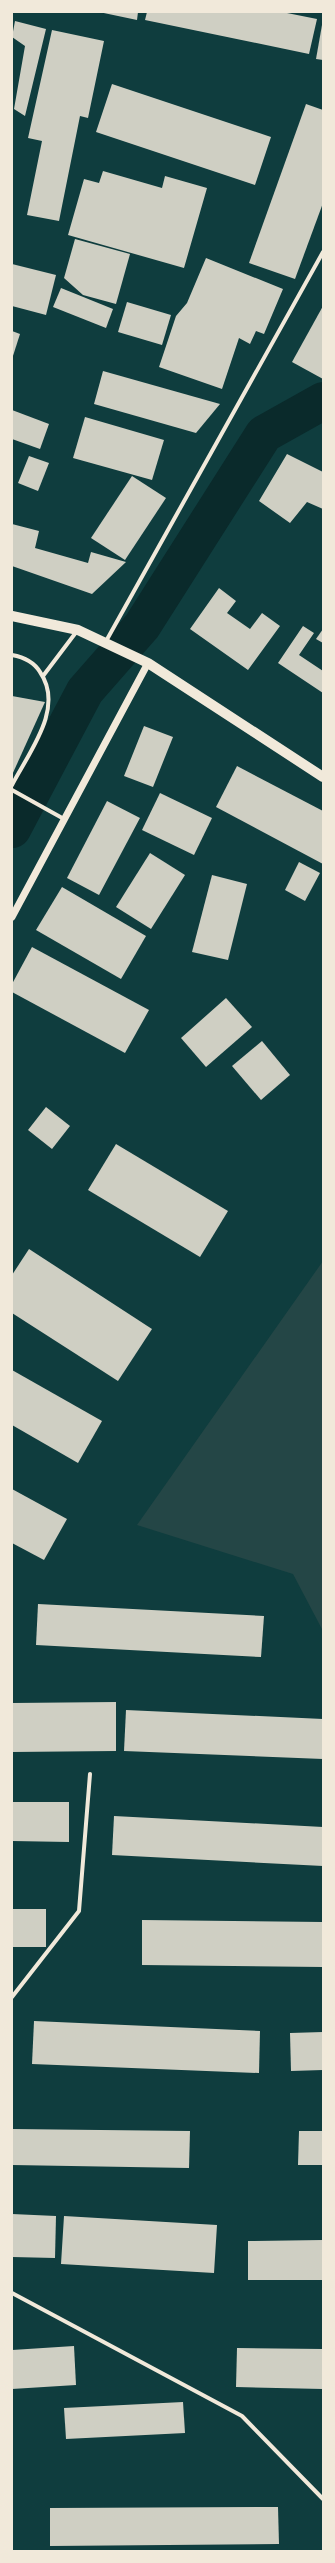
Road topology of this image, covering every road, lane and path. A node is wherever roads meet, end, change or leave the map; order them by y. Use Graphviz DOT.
graph roads {
  1 [pos="323,252"];
  2 [pos="12,616"];
  3 [pos="78,630"];
  4 [pos="106,644"];
  5 [pos="12,656"];
  6 [pos="147,663"];
  7 [pos="43,676"];
  8 [pos="323,777"];
  9 [pos="12,785"];
  10 [pos="12,790"];
  11 [pos="64,819"];
  12 [pos="12,917"];
  13 [pos="90,1774"];
  14 [pos="12,1997"];
  15 [pos="12,2293"];
  16 [pos="323,2499"];
  1 -- 4 [label="street"];
  2 -- 3 [label="main road"];
  3 -- 4 [label="main road"];
  3 -- 7 [label="street"];
  4 -- 6 [label="main road"];
  5 -- 7 [label="street"];
  6 -- 8 [label="main road"];
  6 -- 11 [label="street"];
  7 -- 9 [label="street"];
  10 -- 11 [label="street"];
  11 -- 12 [label="street"];
  13 -- 14 [label="street"];
  15 -- 16 [label="street"];
}
